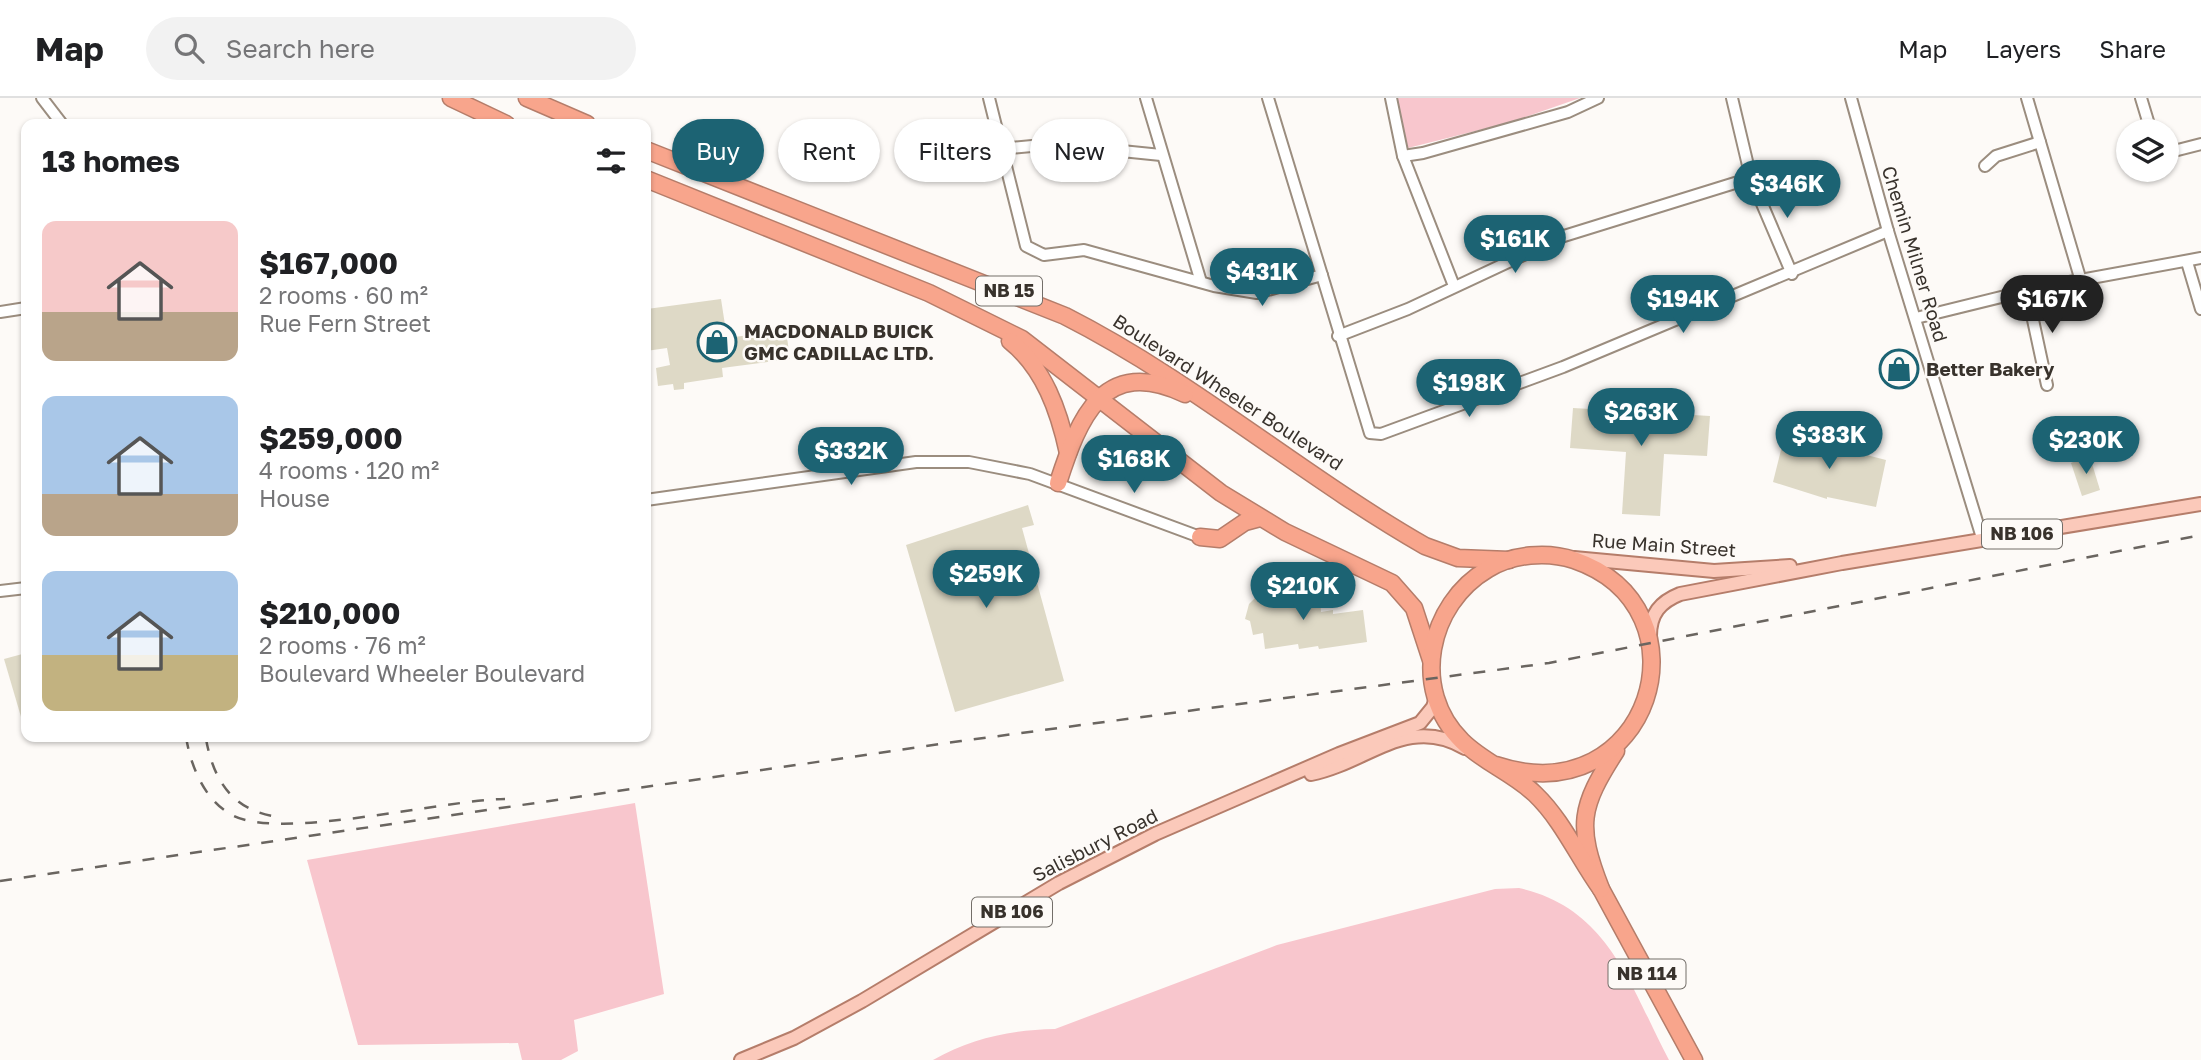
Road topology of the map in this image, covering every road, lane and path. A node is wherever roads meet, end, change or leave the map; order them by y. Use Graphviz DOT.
graph roads {
  1 [pos="42,98"];
  2 [pos="451,98"];
  3 [pos="466,98"];
  4 [pos="527,98"];
  5 [pos="989,98"];
  6 [pos="1146,98"];
  7 [pos="1268,98"];
  8 [pos="1391,98"];
  9 [pos="1598,98"];
  10 [pos="1732,98"];
  11 [pos="1851,98"];
  12 [pos="2027,98"];
  13 [pos="2141,98"];
  14 [pos="58,119"];
  15 [pos="497,119"];
  16 [pos="500,119"];
  17 [pos="575,119"];
  18 [pos="993,119"];
  19 [pos="2147,119"];
  20 [pos="2040,142"];
  21 [pos="2201,144"];
  22 [pos="1016,147"];
  23 [pos="2179,150"];
  24 [pos="651,152"];
  25 [pos="1161,155"];
  26 [pos="1403,156"];
  27 [pos="1985,166"];
  28 [pos="1751,178"];
  29 [pos="651,181"];
  30 [pos="1008,182"];
  31 [pos="1888,231"];
  32 [pos="2201,258"];
  33 [pos="2187,262"];
  34 [pos="1792,274"];
  35 [pos="1322,275"];
  36 [pos="2081,281"];
  37 [pos="1201,282"];
  38 [pos="1454,286"];
  39 [pos="2027,292"];
  40 [pos="21,309"];
  41 [pos="2201,309"];
  42 [pos="0,312"];
  43 [pos="971,313"];
  44 [pos="1916,318"];
  45 [pos="1338,336"];
  46 [pos="2047,386"];
  47 [pos="1098,397"];
  48 [pos="1231,416"];
  49 [pos="1068,453"];
  50 [pos="1058,483"];
  51 [pos="651,499"];
  52 [pos="2201,504"];
  53 [pos="1260,518"];
  54 [pos="1200,537"];
  55 [pos="1983,541"];
  56 [pos="1567,558"];
  57 [pos="1508,560"];
  58 [pos="1842,563"];
  59 [pos="21,589"];
  60 [pos="0,591"];
  61 [pos="1651,646"];
  62 [pos="1431,660"];
  63 [pos="1436,698"];
  64 [pos="1625,737"];
  65 [pos="1479,756"];
  66 [pos="1496,765"];
  67 [pos="1290,778"];
  68 [pos="1601,888"];
  69 [pos="741,1060"];
  70 [pos="1693,1060"];
  1 -- 14 [label="street"];
  2 -- 15 [label="highway"];
  3 -- 16 [label="highway"];
  4 -- 17 [label="highway"];
  5 -- 18 [label="street"];
  6 -- 25 [label="street"];
  7 -- 35 [label="street"];
  8 -- 26 [label="street"];
  9 -- 26 [label="street"];
  10 -- 28 [label="street"];
  11 -- 31 [label="street, Chemin Milner Road"];
  12 -- 20 [label="street"];
  13 -- 19 [label="street"];
  20 -- 27 [label="street"];
  20 -- 36 [label="street"];
  21 -- 23 [label="street"];
  22 -- 25 [label="street"];
  24 -- 48 [label="highway, Boulevard Wheeler Boulevard / NB 15"];
  25 -- 37 [label="street"];
  26 -- 38 [label="street"];
  28 -- 34 [label="street"];
  28 -- 38 [label="street"];
  29 -- 43 [label="highway, NB 15"];
  30 -- 37 [label="street"];
  31 -- 34 [label="street"];
  31 -- 44 [label="street, Chemin Milner Road"];
  32 -- 33 [label="street"];
  33 -- 36 [label="street"];
  33 -- 41 [label="street"];
  34 -- 45 [label="street"];
  35 -- 37 [label="street"];
  35 -- 45 [label="street"];
  36 -- 39 [label="street"];
  38 -- 45 [label="street"];
  39 -- 44 [label="street"];
  39 -- 46 [label="street"];
  40 -- 42 [label="street"];
  43 -- 47 [label="highway, NB 15"];
  43 -- 49 [label="highway"];
  44 -- 55 [label="street, Chemin Milner Road"];
  47 -- 48 [label="highway"];
  47 -- 49 [label="highway"];
  47 -- 53 [label="highway, NB 15"];
  48 -- 57 [label="highway, Boulevard Wheeler Boulevard / NB 15"];
  49 -- 50 [label="highway"];
  50 -- 51 [label="street"];
  50 -- 54 [label="street"];
  52 -- 55 [label="main road, Rue Main Street / NB 106"];
  53 -- 54 [label="highway"];
  53 -- 62 [label="highway, NB 15"];
  55 -- 58 [label="main road, Rue Main Street / NB 106"];
  56 -- 57 [label="highway"];
  56 -- 58 [label="main road, Rue Main Street / NB 106"];
  56 -- 61 [label="highway"];
  57 -- 62 [label="highway"];
  58 -- 61 [label="main road, Rue Main Street / NB 106"];
  59 -- 60 [label="street"];
  61 -- 64 [label="highway"];
  62 -- 63 [label="highway"];
  63 -- 65 [label="highway"];
  63 -- 67 [label="main road, Salisbury Road / NB 106"];
  64 -- 66 [label="highway"];
  64 -- 68 [label="highway, NB 114"];
  65 -- 66 [label="highway"];
  65 -- 67 [label="main road, Salisbury Road / NB 106"];
  66 -- 68 [label="highway, NB 114"];
  67 -- 69 [label="main road, Salisbury Road / NB 106"];
  68 -- 70 [label="highway, NB 114"];
}
